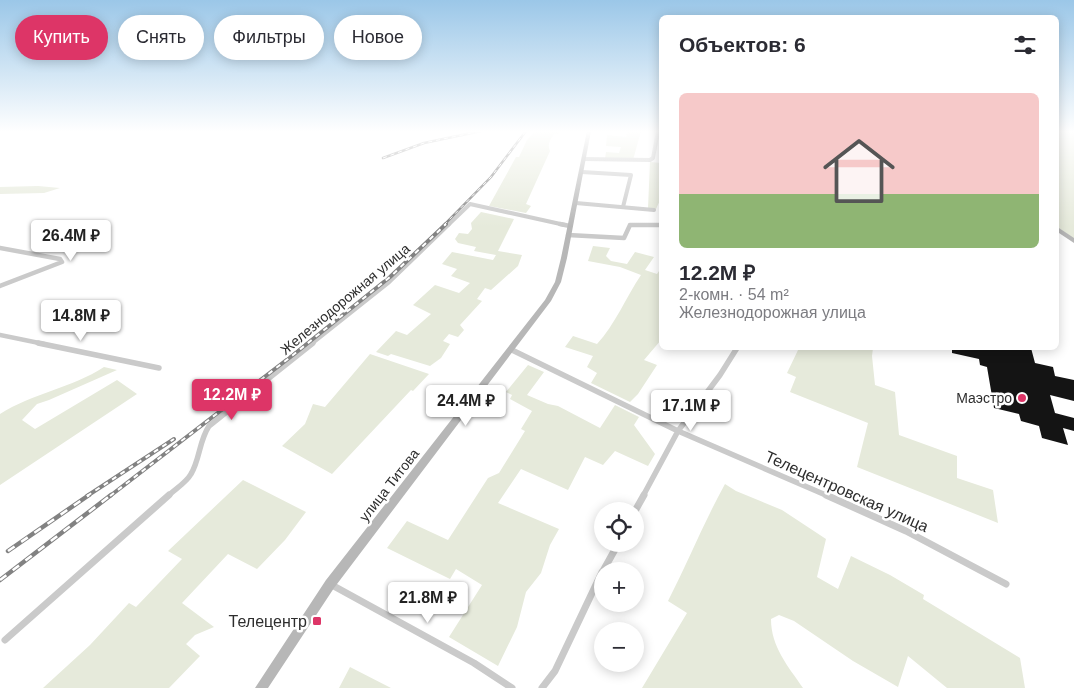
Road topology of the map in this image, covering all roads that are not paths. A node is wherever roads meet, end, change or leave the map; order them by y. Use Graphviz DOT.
graph roads {
  1 [pos="584,163"];
  2 [pos="582,172"];
  3 [pos="576,203"];
  4 [pos="623,207"];
  5 [pos="654,210"];
  6 [pos="659,224"];
  7 [pos="569,230"];
  8 [pos="1059,230"];
  9 [pos="1074,241"];
  10 [pos="0,248"];
  11 [pos="0,286"];
  12 [pos="0,335"];
  13 [pos="512,350"];
  14 [pos="736,350"];
  15 [pos="159,368"];
  16 [pos="678,431"];
  17 [pos="640,502"];
  18 [pos="330,584"];
  19 [pos="1006,584"];
  20 [pos="594,590"];
  21 [pos="5,640"];
  22 [pos="261,688"];
  23 [pos="512,688"];
  24 [pos="542,688"];
  1 -- 2 [label="main road, улица Титова"];
  2 -- 3 [label="main road, улица Титова"];
  2 -- 4 [label="street"];
  3 -- 4 [label="street"];
  3 -- 7 [label="main road, улица Титова"];
  4 -- 5 [label="street"];
  6 -- 7 [label="street"];
  7 -- 13 [label="main road, улица Титова"];
  7 -- 21 [label="street, Железнодорожная улица"];
  8 -- 9 [label="main road"];
  10 -- 11 [label="street"];
  12 -- 15 [label="street"];
  13 -- 16 [label="street, Телецентровская улица"];
  13 -- 18 [label="main road, улица Титова"];
  14 -- 16 [label="street"];
  16 -- 17 [label="street"];
  16 -- 19 [label="street, Телецентровская улица"];
  18 -- 22 [label="main road, улица Титова"];
  18 -- 23 [label="street"];
  20 -- 24 [label="street"];
}
